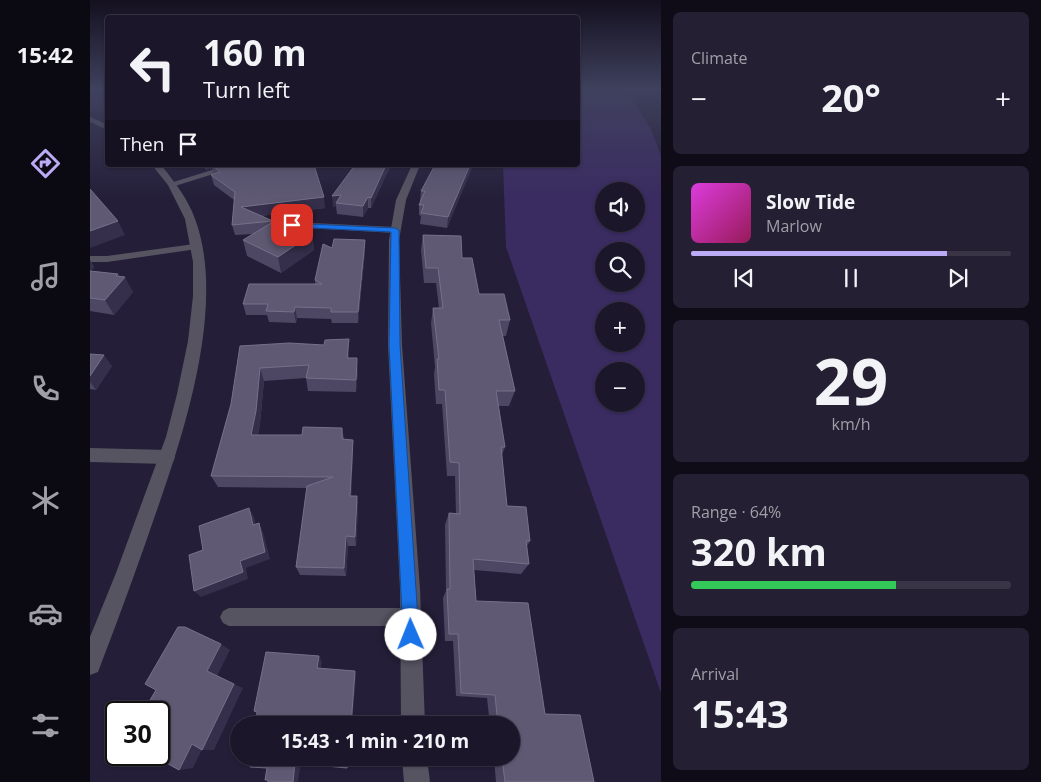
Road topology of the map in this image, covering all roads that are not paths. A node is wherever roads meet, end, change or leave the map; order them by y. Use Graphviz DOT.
graph roads {
  1 [pos="158,167"];
  2 [pos="231,167"];
  3 [pos="415,167"];
  4 [pos="172,184"];
  5 [pos="292,225"];
  6 [pos="395,230"];
  7 [pos="194,247"];
  8 [pos="90,259"];
  9 [pos="90,455"];
  10 [pos="167,457"];
  11 [pos="229,617"];
  12 [pos="411,617"];
  13 [pos="90,664"];
  14 [pos="413,716"];
  15 [pos="416,766"];
  16 [pos="417,782"];
  1 -- 4 [label="street"];
  2 -- 4 [label="street"];
  3 -- 6 [label="street"];
  4 -- 7 [label="street"];
  5 -- 6 [label="lane"];
  6 -- 12 [label="street"];
  7 -- 8 [label="lane"];
  7 -- 10 [label="street"];
  9 -- 10 [label="street"];
  10 -- 13 [label="street"];
  11 -- 12 [label="lane"];
  12 -- 14 [label="street"];
  15 -- 16 [label="street"];
}
